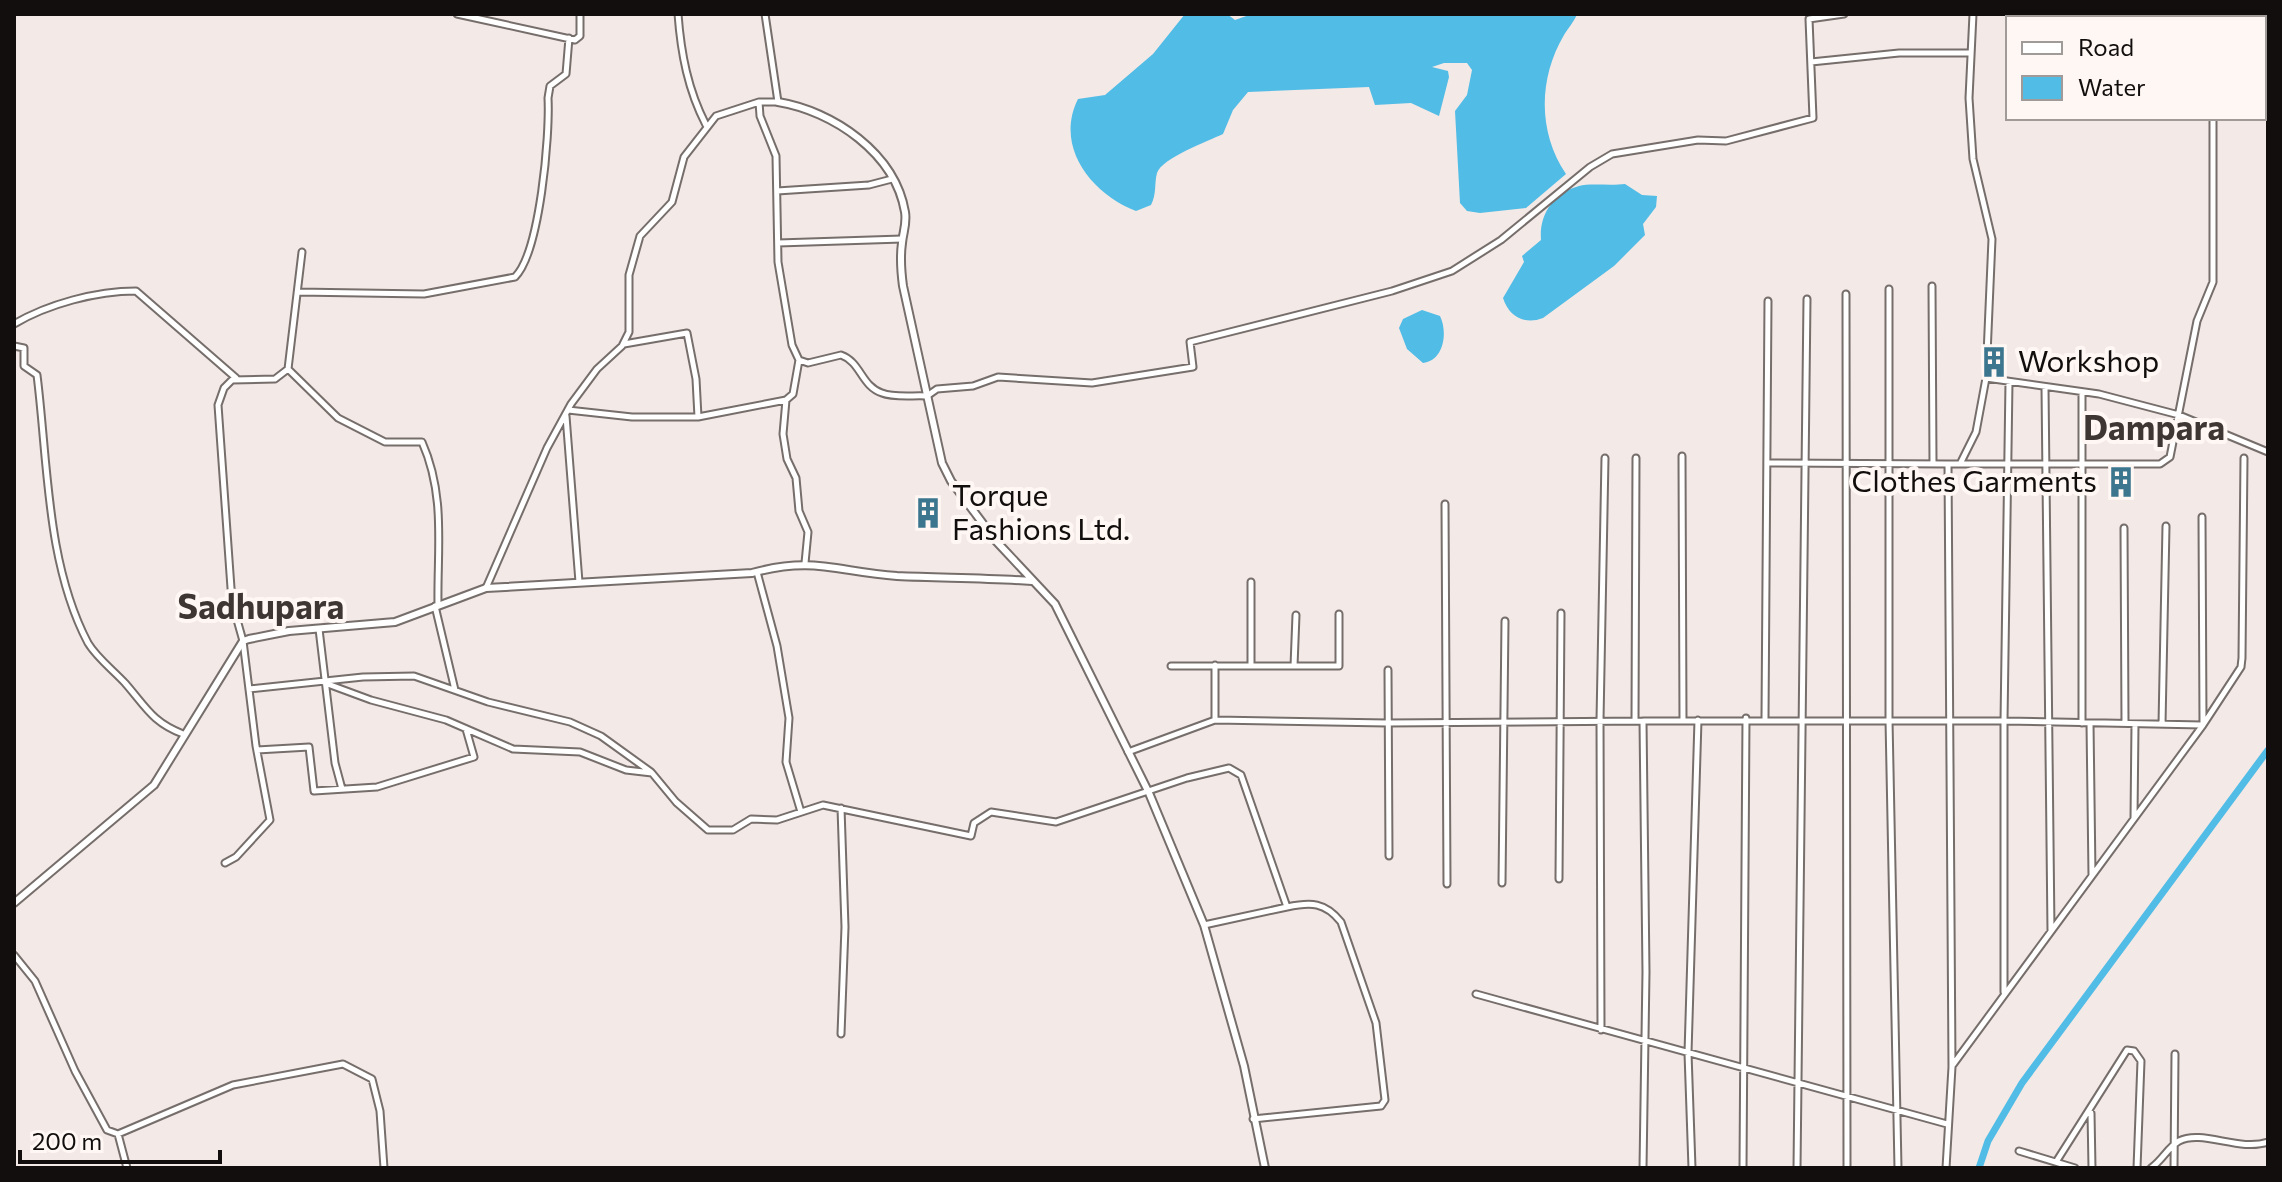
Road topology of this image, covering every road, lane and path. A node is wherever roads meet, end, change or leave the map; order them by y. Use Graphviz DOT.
graph roads {
  1 [pos="457,14"];
  2 [pos="580,14"];
  3 [pos="678,14"];
  4 [pos="765,14"];
  5 [pos="1844,14"];
  6 [pos="1973,14"];
  7 [pos="569,38"];
  8 [pos="1971,53"];
  9 [pos="1811,62"];
  10 [pos="759,102"];
  11 [pos="778,102"];
  12 [pos="2213,120"];
  13 [pos="706,125"];
  14 [pos="892,179"];
  15 [pos="777,191"];
  16 [pos="902,239"];
  17 [pos="778,243"];
  18 [pos="302,252"];
  19 [pos="1932,286"];
  20 [pos="1889,289"];
  21 [pos="298,292"];
  22 [pos="1846,294"];
  23 [pos="1807,299"];
  24 [pos="1768,301"];
  25 [pos="14,324"];
  26 [pos="623,344"];
  27 [pos="14,346"];
  28 [pos="799,360"];
  29 [pos="288,369"];
  30 [pos="1986,378"];
  31 [pos="237,379"];
  32 [pos="2009,382"];
  33 [pos="2045,387"];
  34 [pos="2082,392"];
  35 [pos="927,396"];
  36 [pos="786,400"];
  37 [pos="567,412"];
  38 [pos="2179,415"];
  39 [pos="698,417"];
  40 [pos="2268,452"];
  41 [pos="1682,456"];
  42 [pos="1605,458"];
  43 [pos="1636,458"];
  44 [pos="2244,458"];
  45 [pos="1961,462"];
  46 [pos="1767,463"];
  47 [pos="1805,463"];
  48 [pos="1845,463"];
  49 [pos="1891,463"];
  50 [pos="1933,463"];
  51 [pos="2007,463"];
  52 [pos="2046,463"];
  53 [pos="2083,463"];
  54 [pos="1948,464"];
  55 [pos="1445,504"];
  56 [pos="2202,517"];
  57 [pos="2166,526"];
  58 [pos="2124,528"];
  59 [pos="805,563"];
  60 [pos="757,572"];
  61 [pos="1033,581"];
  62 [pos="579,582"];
  63 [pos="1251,582"];
  64 [pos="486,588"];
  65 [pos="436,606"];
  66 [pos="1561,613"];
  67 [pos="1339,614"];
  68 [pos="1296,615"];
  69 [pos="1505,621"];
  70 [pos="319,629"];
  71 [pos="243,641"];
  72 [pos="1215,665"];
  73 [pos="1251,665"];
  74 [pos="1171,666"];
  75 [pos="1294,666"];
  76 [pos="1388,670"];
  77 [pos="325,683"];
  78 [pos="249,689"];
  79 [pos="455,690"];
  80 [pos="1746,718"];
  81 [pos="1765,718"];
  82 [pos="1800,719"];
  83 [pos="1215,720"];
  84 [pos="1446,720"];
  85 [pos="1504,720"];
  86 [pos="1558,720"];
  87 [pos="1600,720"];
  88 [pos="1683,720"];
  89 [pos="1698,720"];
  90 [pos="1845,720"];
  91 [pos="1889,720"];
  92 [pos="1635,721"];
  93 [pos="1643,721"];
  94 [pos="1947,721"];
  95 [pos="2004,721"];
  96 [pos="2046,722"];
  97 [pos="1387,723"];
  98 [pos="2082,723"];
  99 [pos="2090,723"];
  100 [pos="2125,723"];
  101 [pos="2135,724"];
  102 [pos="2162,724"];
  103 [pos="2203,725"];
  104 [pos="466,728"];
  105 [pos="183,734"];
  106 [pos="256,750"];
  107 [pos="1128,752"];
  108 [pos="652,773"];
  109 [pos="342,789"];
  110 [pos="1149,793"];
  111 [pos="841,808"];
  112 [pos="801,812"];
  113 [pos="2134,819"];
  114 [pos="1389,856"];
  115 [pos="225,863"];
  116 [pos="2092,876"];
  117 [pos="1559,879"];
  118 [pos="1502,883"];
  119 [pos="1447,884"];
  120 [pos="14,903"];
  121 [pos="1287,907"];
  122 [pos="1204,925"];
  123 [pos="2051,932"];
  124 [pos="14,955"];
  125 [pos="1476,994"];
  126 [pos="2005,995"];
  127 [pos="1601,1030"];
  128 [pos="841,1034"];
  129 [pos="1645,1043"];
  130 [pos="1688,1053"];
  131 [pos="2175,1054"];
  132 [pos="1952,1067"];
  133 [pos="1744,1070"];
  134 [pos="1797,1085"];
  135 [pos="1846,1099"];
  136 [pos="2091,1110"];
  137 [pos="1897,1111"];
  138 [pos="1253,1119"];
  139 [pos="1947,1124"];
  140 [pos="118,1134"];
  141 [pos="2268,1142"];
  142 [pos="2175,1145"];
  143 [pos="2019,1151"];
  144 [pos="2056,1162"];
  145 [pos="127,1168"];
  146 [pos="384,1168"];
  147 [pos="1265,1168"];
  148 [pos="1643,1168"];
  149 [pos="1692,1168"];
  150 [pos="1743,1168"];
  151 [pos="1797,1168"];
  152 [pos="1847,1168"];
  153 [pos="1898,1168"];
  154 [pos="1946,1168"];
  155 [pos="2075,1168"];
  156 [pos="2092,1168"];
  157 [pos="2137,1168"];
  158 [pos="2151,1168"];
  159 [pos="2174,1168"];
  1 -- 7 [label="street"];
  2 -- 7 [label="street"];
  3 -- 13 [label="street"];
  4 -- 11 [label="street"];
  5 -- 9 [label="street"];
  6 -- 8 [label="street"];
  7 -- 21 [label="street"];
  8 -- 9 [label="street"];
  8 -- 30 [label="street"];
  9 -- 35 [label="street"];
  10 -- 11 [label="street"];
  10 -- 13 [label="street"];
  10 -- 15 [label="street"];
  11 -- 14 [label="street"];
  12 -- 38 [label="street"];
  13 -- 26 [label="street"];
  14 -- 15 [label="street"];
  14 -- 16 [label="street"];
  15 -- 17 [label="street"];
  16 -- 17 [label="street"];
  16 -- 35 [label="street"];
  17 -- 28 [label="street"];
  18 -- 21 [label="street"];
  19 -- 50 [label="street"];
  20 -- 49 [label="street"];
  21 -- 29 [label="street"];
  22 -- 48 [label="street"];
  23 -- 47 [label="street"];
  24 -- 46 [label="street"];
  25 -- 31 [label="street"];
  26 -- 37 [label="street"];
  26 -- 39 [label="street"];
  27 -- 105 [label="street"];
  28 -- 35 [label="street"];
  28 -- 36 [label="street"];
  29 -- 31 [label="street"];
  29 -- 65 [label="street"];
  30 -- 32 [label="street"];
  30 -- 45 [label="street"];
  31 -- 71 [label="street"];
  32 -- 33 [label="street"];
  32 -- 51 [label="street"];
  33 -- 34 [label="street"];
  33 -- 52 [label="street"];
  34 -- 38 [label="street"];
  34 -- 53 [label="street"];
  35 -- 61 [label="street"];
  36 -- 39 [label="street"];
  36 -- 59 [label="street"];
  37 -- 39 [label="street"];
  37 -- 62 [label="street"];
  37 -- 64 [label="street"];
  38 -- 40 [label="street"];
  38 -- 53 [label="street"];
  41 -- 88 [label="street"];
  42 -- 87 [label="street"];
  43 -- 92 [label="street"];
  44 -- 103 [label="street"];
  45 -- 51 [label="street"];
  45 -- 54 [label="street"];
  46 -- 47 [label="street"];
  46 -- 81 [label="street"];
  47 -- 48 [label="street"];
  47 -- 82 [label="street"];
  48 -- 49 [label="street"];
  48 -- 90 [label="street"];
  49 -- 50 [label="street"];
  49 -- 91 [label="street"];
  50 -- 54 [label="street"];
  51 -- 52 [label="street"];
  51 -- 95 [label="street"];
  52 -- 53 [label="street"];
  52 -- 96 [label="street"];
  53 -- 98 [label="street"];
  54 -- 94 [label="street"];
  55 -- 84 [label="street"];
  56 -- 103 [label="street"];
  57 -- 102 [label="street"];
  58 -- 100 [label="street"];
  59 -- 60 [label="street"];
  59 -- 61 [label="street"];
  60 -- 62 [label="street"];
  60 -- 112 [label="street"];
  61 -- 107 [label="street"];
  62 -- 64 [label="street"];
  63 -- 73 [label="street"];
  64 -- 65 [label="street"];
  65 -- 70 [label="street"];
  65 -- 79 [label="street"];
  66 -- 86 [label="street"];
  67 -- 75 [label="street"];
  68 -- 75 [label="street"];
  69 -- 85 [label="street"];
  70 -- 71 [label="street"];
  70 -- 77 [label="street"];
  71 -- 78 [label="street"];
  71 -- 105 [label="street"];
  72 -- 73 [label="street"];
  72 -- 74 [label="street"];
  72 -- 83 [label="street"];
  73 -- 75 [label="street"];
  76 -- 97 [label="street"];
  77 -- 78 [label="street"];
  77 -- 79 [label="street"];
  77 -- 104 [label="street"];
  77 -- 109 [label="street"];
  78 -- 106 [label="street"];
  79 -- 108 [label="street"];
  80 -- 81 [label="street"];
  80 -- 89 [label="street"];
  80 -- 133 [label="street"];
  81 -- 82 [label="street"];
  82 -- 90 [label="street"];
  82 -- 134 [label="street"];
  83 -- 97 [label="street"];
  83 -- 107 [label="street"];
  84 -- 85 [label="street"];
  84 -- 97 [label="street"];
  84 -- 119 [label="street"];
  85 -- 86 [label="street"];
  85 -- 118 [label="street"];
  86 -- 87 [label="street"];
  86 -- 117 [label="street"];
  87 -- 92 [label="street"];
  87 -- 127 [label="street"];
  88 -- 89 [label="street"];
  88 -- 93 [label="street"];
  89 -- 130 [label="street"];
  90 -- 91 [label="street"];
  90 -- 135 [label="street"];
  91 -- 94 [label="street"];
  91 -- 137 [label="street"];
  92 -- 93 [label="street"];
  93 -- 129 [label="street"];
  94 -- 95 [label="street"];
  94 -- 132 [label="street"];
  95 -- 96 [label="street"];
  95 -- 126 [label="street"];
  96 -- 98 [label="street"];
  96 -- 123 [label="street"];
  97 -- 114 [label="street"];
  98 -- 99 [label="street"];
  99 -- 100 [label="street"];
  99 -- 116 [label="street"];
  100 -- 101 [label="street"];
  101 -- 102 [label="street"];
  101 -- 113 [label="street"];
  102 -- 103 [label="street"];
  103 -- 113 [label="street"];
  104 -- 108 [label="street"];
  104 -- 109 [label="street"];
  105 -- 120 [label="street"];
  106 -- 109 [label="street"];
  106 -- 115 [label="street"];
  107 -- 110 [label="street"];
  108 -- 112 [label="street"];
  110 -- 111 [label="street"];
  110 -- 121 [label="street"];
  110 -- 122 [label="street"];
  111 -- 112 [label="street"];
  111 -- 128 [label="street"];
  113 -- 116 [label="street"];
  116 -- 123 [label="street"];
  121 -- 122 [label="street"];
  121 -- 138 [label="street"];
  122 -- 138 [label="street"];
  123 -- 126 [label="street"];
  124 -- 140 [label="street"];
  125 -- 127 [label="street"];
  126 -- 132 [label="street"];
  127 -- 129 [label="street"];
  129 -- 130 [label="street"];
  129 -- 148 [label="street"];
  130 -- 133 [label="street"];
  130 -- 149 [label="street"];
  131 -- 142 [label="street"];
  132 -- 139 [label="street"];
  133 -- 134 [label="street"];
  133 -- 150 [label="street"];
  134 -- 135 [label="street"];
  134 -- 151 [label="street"];
  135 -- 137 [label="street"];
  135 -- 152 [label="street"];
  136 -- 144 [label="street"];
  136 -- 156 [label="street"];
  136 -- 157 [label="street"];
  137 -- 139 [label="street"];
  137 -- 153 [label="street"];
  138 -- 147 [label="street"];
  139 -- 154 [label="street"];
  140 -- 145 [label="street"];
  140 -- 146 [label="street"];
  141 -- 142 [label="street"];
  142 -- 158 [label="street"];
  142 -- 159 [label="street"];
  143 -- 144 [label="street"];
  144 -- 155 [label="street"];
}
